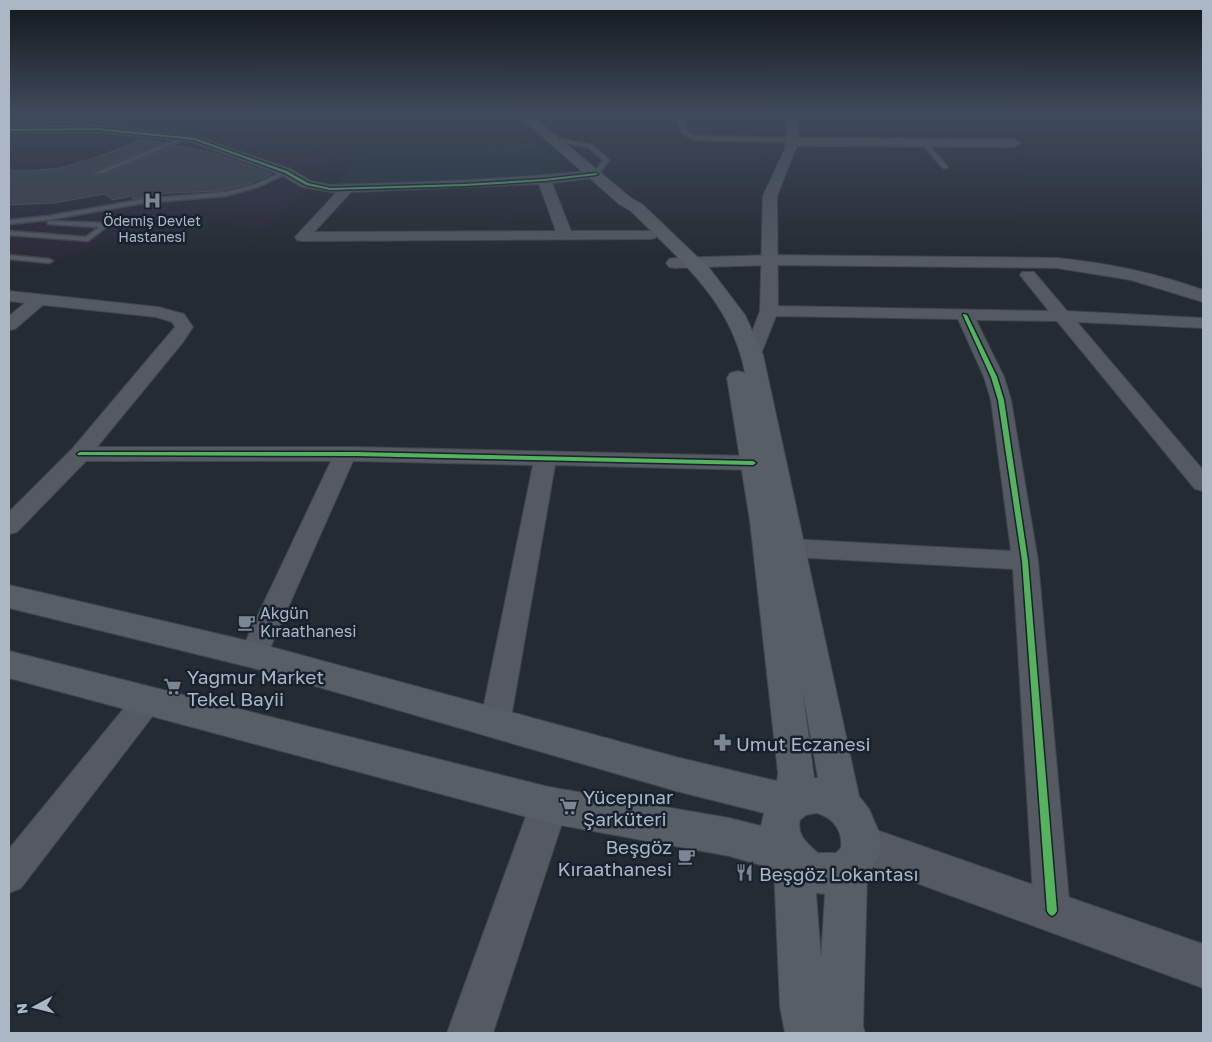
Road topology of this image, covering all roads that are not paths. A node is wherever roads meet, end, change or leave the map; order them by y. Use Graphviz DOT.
graph roads {
  1 [pos="123,163"];
  2 [pos="261,163"];
  3 [pos="582,163"];
  4 [pos="785,163"];
  5 [pos="941,163"];
  6 [pos="945,167"];
  7 [pos="286,172"];
  8 [pos="98,173"];
  9 [pos="596,174"];
  10 [pos="544,180"];
  11 [pos="346,190"];
  12 [pos="625,201"];
  13 [pos="45,220"];
  14 [pos="9,222"];
  15 [pos="9,233"];
  16 [pos="23,234"];
  17 [pos="565,235"];
  18 [pos="650,235"];
  19 [pos="9,242"];
  20 [pos="9,257"];
  21 [pos="48,260"];
  22 [pos="769,266"];
  23 [pos="689,268"];
  24 [pos="1028,275"];
  25 [pos="9,296"];
  26 [pos="1203,296"];
  27 [pos="38,300"];
  28 [pos="1203,308"];
  29 [pos="769,311"];
  30 [pos="965,315"];
  31 [pos="1064,316"];
  32 [pos="1203,323"];
  33 [pos="9,325"];
  34 [pos="752,355"];
  35 [pos="80,454"];
  36 [pos="345,454"];
  37 [pos="545,459"];
  38 [pos="753,463"];
  39 [pos="1203,484"];
  40 [pos="9,526"];
  41 [pos="791,548"];
  42 [pos="1025,561"];
  43 [pos="9,597"];
  44 [pos="253,655"];
  45 [pos="9,665"];
  46 [pos="148,700"];
  47 [pos="495,724"];
  48 [pos="793,801"];
  49 [pos="549,805"];
  50 [pos="842,805"];
  51 [pos="790,856"];
  52 [pos="854,857"];
  53 [pos="9,876"];
  54 [pos="1052,911"];
  55 [pos="1203,966"];
  56 [pos="470,1033"];
  57 [pos="808,1033"];
  58 [pos="842,1033"];
  1 -- 8 [label="lane"];
  2 -- 7 [label="street"];
  3 -- 9 [label="main road"];
  4 -- 22 [label="street"];
  5 -- 6 [label="lane"];
  7 -- 11 [label="street"];
  7 -- 13 [label="lane"];
  9 -- 10 [label="street"];
  9 -- 12 [label="main road"];
  10 -- 11 [label="street"];
  10 -- 17 [label="street"];
  11 -- 17 [label="street"];
  12 -- 18 [label="main road"];
  12 -- 23 [label="main road"];
  13 -- 14 [label="lane"];
  13 -- 16 [label="lane"];
  13 -- 16 [label="lane"];
  15 -- 16 [label="lane"];
  16 -- 19 [label="lane"];
  17 -- 18 [label="street"];
  18 -- 23 [label="main road"];
  20 -- 21 [label="lane"];
  22 -- 23 [label="street"];
  22 -- 24 [label="street"];
  22 -- 26 [label="street"];
  22 -- 29 [label="street"];
  23 -- 34 [label="main road"];
  23 -- 38 [label="main road"];
  24 -- 28 [label="street"];
  24 -- 31 [label="street"];
  25 -- 27 [label="street"];
  27 -- 33 [label="street"];
  27 -- 35 [label="street"];
  29 -- 30 [label="street"];
  29 -- 34 [label="street"];
  30 -- 31 [label="street"];
  30 -- 42 [label="street"];
  31 -- 32 [label="street"];
  31 -- 39 [label="street"];
  34 -- 41 [label="main road"];
  35 -- 36 [label="street"];
  35 -- 40 [label="street"];
  36 -- 37 [label="street"];
  36 -- 44 [label="street"];
  37 -- 38 [label="street"];
  37 -- 47 [label="street"];
  38 -- 48 [label="main road"];
  41 -- 42 [label="street"];
  41 -- 50 [label="main road"];
  42 -- 54 [label="street"];
  43 -- 44 [label="main road"];
  44 -- 47 [label="main road"];
  45 -- 46 [label="main road"];
  46 -- 49 [label="main road"];
  46 -- 53 [label="street"];
  47 -- 48 [label="main road"];
  48 -- 50 [label="main road"];
  48 -- 51 [label="main road"];
  49 -- 51 [label="main road"];
  49 -- 56 [label="street"];
  50 -- 52 [label="main road"];
  51 -- 52 [label="main road"];
  51 -- 57 [label="main road"];
  52 -- 54 [label="street"];
  52 -- 58 [label="main road"];
  54 -- 55 [label="street"];
}
